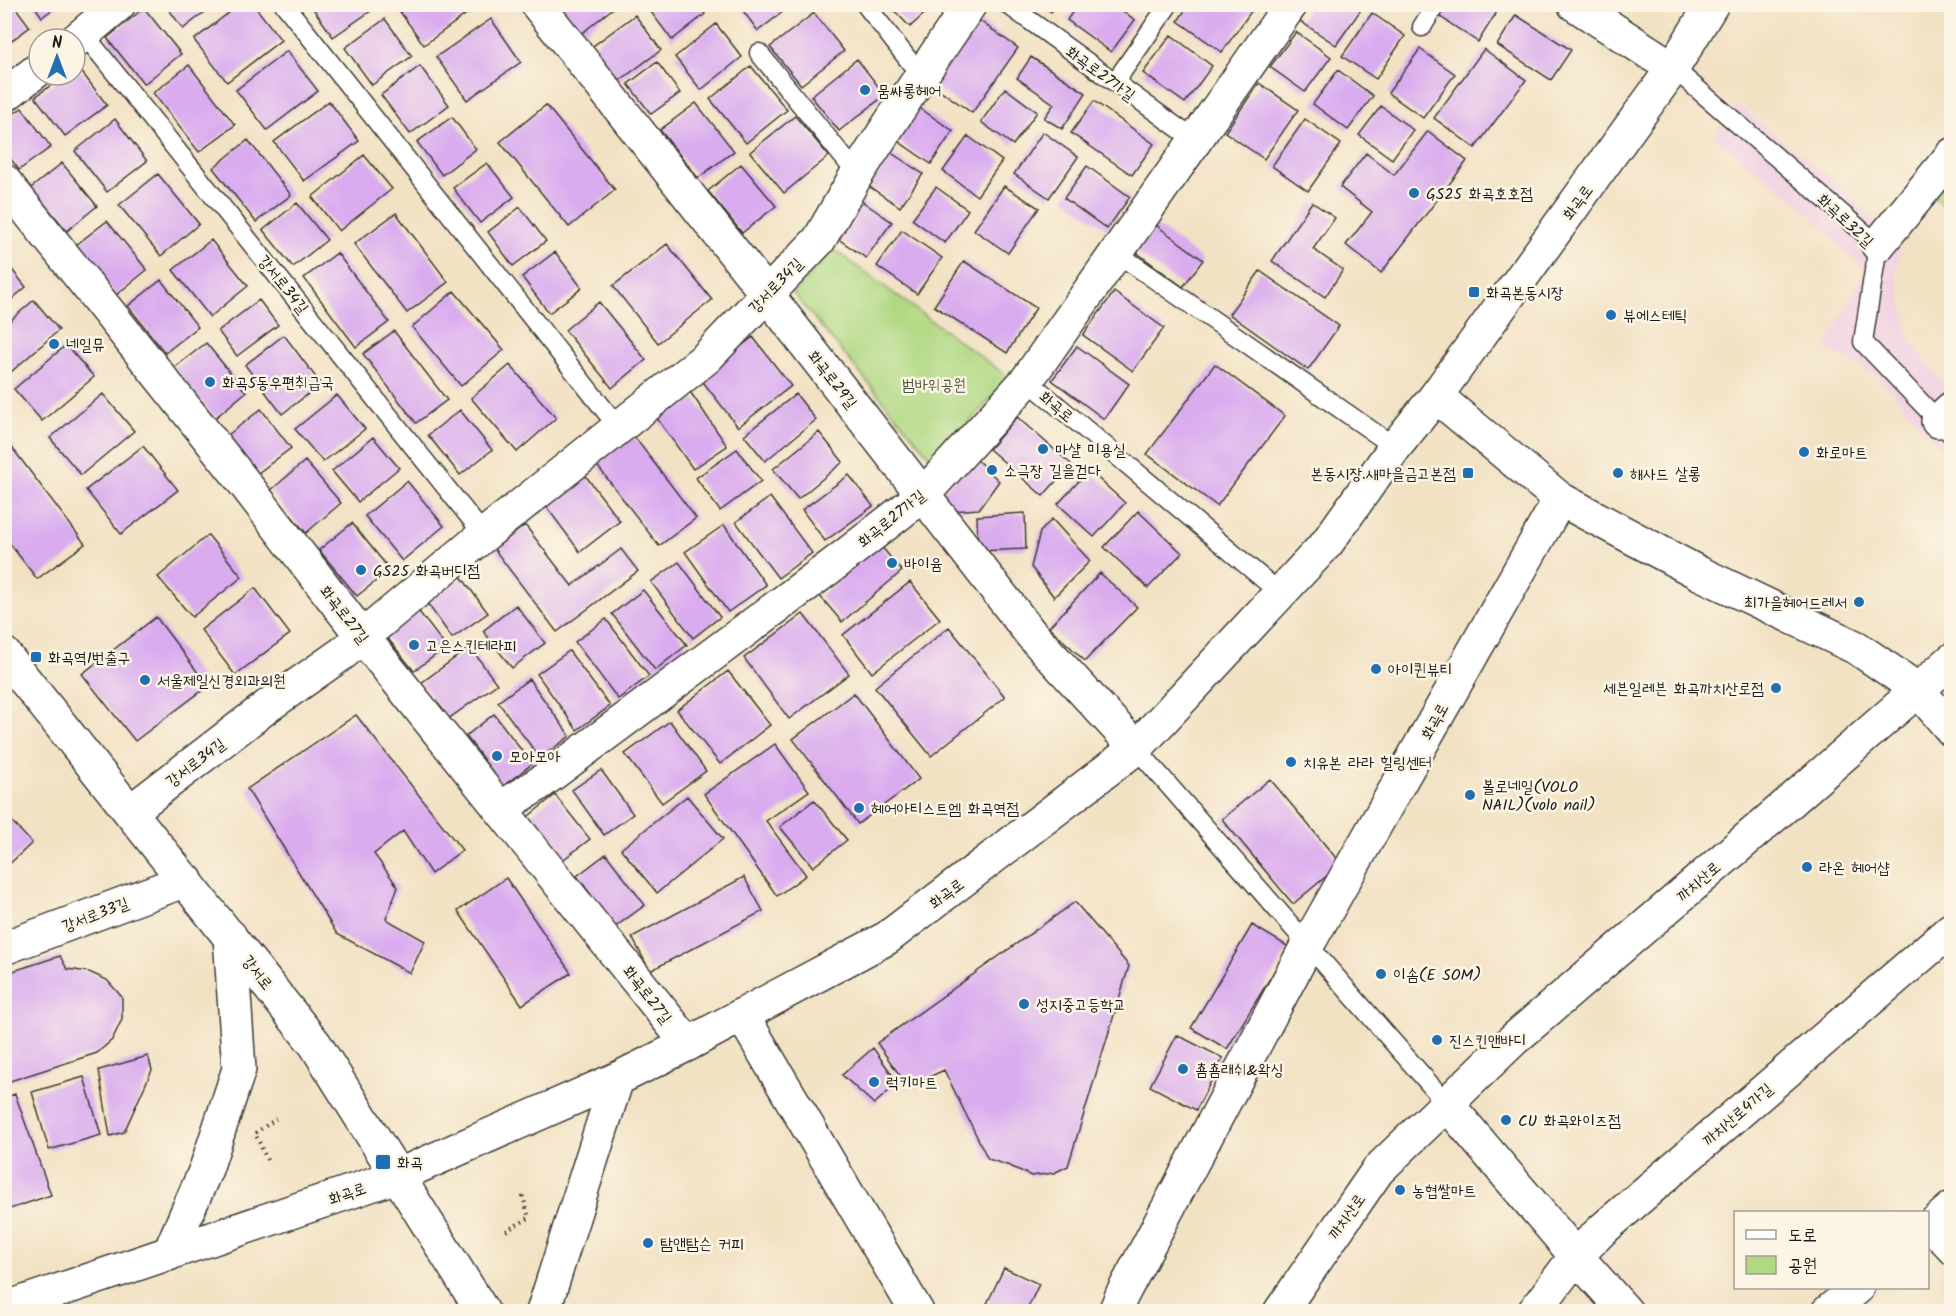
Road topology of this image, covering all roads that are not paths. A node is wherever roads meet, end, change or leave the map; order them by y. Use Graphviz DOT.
graph roads {
  1 [pos="119,4"];
  2 [pos="284,4"];
  3 [pos="537,4"];
  4 [pos="865,4"];
  5 [pos="970,4"];
  6 [pos="1007,4"];
  7 [pos="1169,4"];
  8 [pos="1291,4"];
  9 [pos="1436,4"];
  10 [pos="1574,4"];
  11 [pos="1712,4"];
  12 [pos="1422,27"];
  13 [pos="87,31"];
  14 [pos="87,46"];
  15 [pos="759,53"];
  16 [pos="1673,68"];
  17 [pos="921,76"];
  18 [pos="27,78"];
  19 [pos="1115,82"];
  20 [pos="4,96"];
  21 [pos="1196,141"];
  22 [pos="1952,155"];
  23 [pos="857,174"];
  24 [pos="4,181"];
  25 [pos="1878,245"];
  26 [pos="1117,253"];
  27 [pos="766,293"];
  28 [pos="1027,381"];
  29 [pos="1436,396"];
  30 [pos="1947,421"];
  31 [pos="618,427"];
  32 [pos="1395,447"];
  33 [pos="923,495"];
  34 [pos="1560,499"];
  35 [pos="484,535"];
  36 [pos="1280,593"];
  37 [pos="362,636"];
  38 [pos="4,654"];
  39 [pos="1952,660"];
  40 [pos="1917,689"];
  41 [pos="1952,730"];
  42 [pos="1136,748"];
  43 [pos="501,808"];
  44 [pos="131,811"];
  45 [pos="186,880"];
  46 [pos="1952,929"];
  47 [pos="230,936"];
  48 [pos="1308,944"];
  49 [pos="4,948"];
  50 [pos="742,1016"];
  51 [pos="688,1044"];
  52 [pos="617,1079"];
  53 [pos="1447,1104"];
  54 [pos="397,1176"];
  55 [pos="1952,1208"];
  56 [pos="1929,1229"];
  57 [pos="1929,1231"];
  58 [pos="169,1254"];
  59 [pos="1576,1256"];
  60 [pos="1952,1257"];
  61 [pos="1855,1289"];
  62 [pos="54,1303"];
  63 [pos="4,1310"];
  64 [pos="483,1311"];
  65 [pos="543,1311"];
  66 [pos="917,1311"];
  67 [pos="1115,1311"];
  68 [pos="1280,1311"];
  69 [pos="1534,1311"];
  70 [pos="1626,1311"];
  71 [pos="1828,1311"];
  1 -- 13 [label="street"];
  2 -- 31 [label="lane"];
  3 -- 27 [label="street, 화곡로29길"];
  4 -- 17 [label="lane"];
  5 -- 17 [label="street, 강서로34길"];
  6 -- 19 [label="lane, 화곡로27가길"];
  7 -- 19 [label="lane"];
  8 -- 21 [label="street, 화곡로27가길"];
  9 -- 12 [label="lane"];
  10 -- 16 [label="street"];
  11 -- 16 [label="street, 화곡로"];
  14 -- 35 [label="lane, 강서로34길"];
  15 -- 23 [label="lane"];
  16 -- 25 [label="lane, 화곡로32길"];
  16 -- 29 [label="street, 화곡로"];
  17 -- 23 [label="street, 강서로34길"];
  18 -- 20 [label="street"];
  19 -- 21 [label="lane, 화곡로27가길"];
  21 -- 26 [label="street, 화곡로27가길"];
  22 -- 25 [label="street"];
  23 -- 27 [label="street, 강서로34길"];
  24 -- 37 [label="street, 화곡로27길"];
  25 -- 30 [label="lane, 화곡로32길"];
  26 -- 28 [label="street, 화곡로27가길"];
  26 -- 32 [label="lane"];
  27 -- 31 [label="street, 강서로34길"];
  27 -- 33 [label="street, 화곡로29길"];
  28 -- 33 [label="street, 화곡로27가길"];
  28 -- 36 [label="lane, 화곡로"];
  29 -- 32 [label="street, 화곡로"];
  29 -- 34 [label="street"];
  31 -- 35 [label="street, 강서로34길"];
  32 -- 36 [label="street, 화곡로"];
  33 -- 42 [label="street, 화곡로29길"];
  33 -- 43 [label="street, 화곡로27가길"];
  34 -- 40 [label="street"];
  34 -- 48 [label="street, 화곡로"];
  35 -- 37 [label="street, 강서로34길"];
  36 -- 42 [label="street, 화곡로"];
  37 -- 43 [label="street, 화곡로27길"];
  37 -- 44 [label="street, 강서로34길"];
  38 -- 44 [label="street, 강서로"];
  39 -- 40 [label="street, 까치산로"];
  40 -- 41 [label="street"];
  40 -- 53 [label="street, 까치산로"];
  42 -- 48 [label="lane"];
  42 -- 50 [label="street, 화곡로"];
  43 -- 51 [label="street, 화곡로27길"];
  44 -- 45 [label="street, 강서로"];
  45 -- 47 [label="street, 강서로"];
  45 -- 49 [label="street, 강서로33길"];
  46 -- 59 [label="street, 까치산로4가길"];
  47 -- 54 [label="street, 강서로"];
  47 -- 58 [label="street"];
  48 -- 53 [label="lane"];
  48 -- 67 [label="street, 화곡로"];
  50 -- 51 [label="street, 화곡로"];
  50 -- 66 [label="street"];
  51 -- 52 [label="street, 화곡로"];
  52 -- 54 [label="street, 화곡로"];
  52 -- 65 [label="street"];
  53 -- 59 [label="street"];
  53 -- 68 [label="street, 까치산로"];
  54 -- 58 [label="street, 화곡로"];
  54 -- 64 [label="street, 강서로"];
  55 -- 56 [label="street"];
  57 -- 60 [label="lane"];
  58 -- 62 [label="street, 화곡로"];
  59 -- 69 [label="street, 까치산로4가길"];
  59 -- 70 [label="street"];
  61 -- 71 [label="street"];
  62 -- 63 [label="street, 화곡로"];
}
